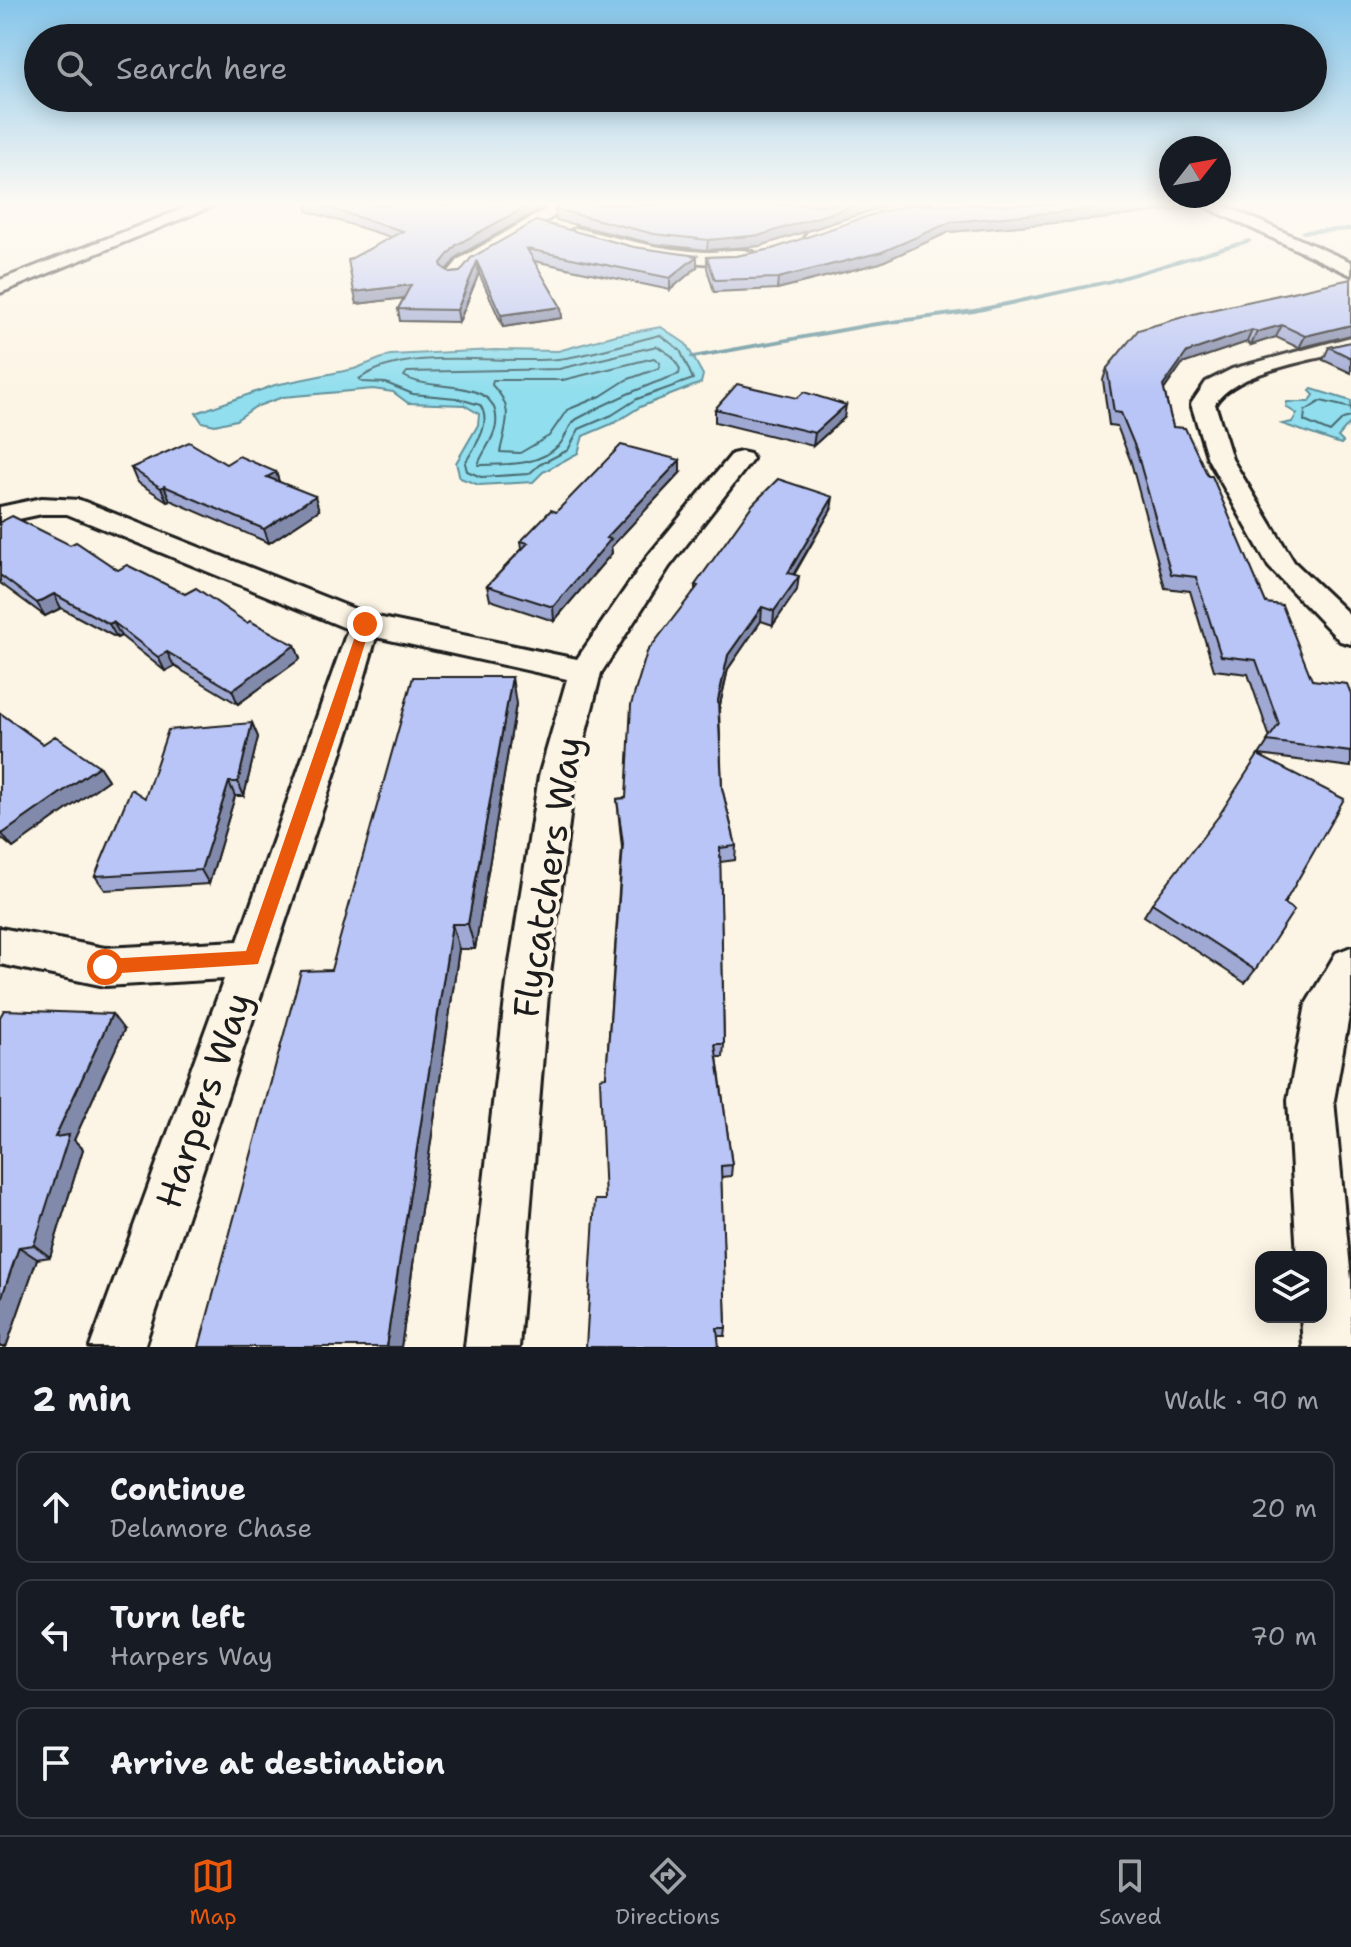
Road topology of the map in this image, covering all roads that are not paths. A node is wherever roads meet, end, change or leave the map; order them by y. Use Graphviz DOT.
graph roads {
  1 [pos="48,268"];
  2 [pos="461,268"];
  3 [pos="454,276"];
  4 [pos="0,287"];
  5 [pos="1351,343"];
  6 [pos="741,459"];
  7 [pos="0,515"];
  8 [pos="365,624"];
  9 [pos="1351,634"];
  10 [pos="585,672"];
  11 [pos="0,946"];
  12 [pos="252,959"];
  13 [pos="1351,966"];
  14 [pos="117,1347"];
  15 [pos="492,1347"];
  16 [pos="1330,1347"];
  1 -- 4 [label="street"];
  2 -- 3 [label="street"];
  5 -- 9 [label="street"];
  6 -- 10 [label="street, Flycatchers Way"];
  7 -- 8 [label="street"];
  8 -- 10 [label="street"];
  8 -- 12 [label="street, Harpers Way"];
  10 -- 15 [label="street, Flycatchers Way"];
  11 -- 12 [label="street"];
  12 -- 14 [label="street, Harpers Way"];
  13 -- 16 [label="street"];
}
